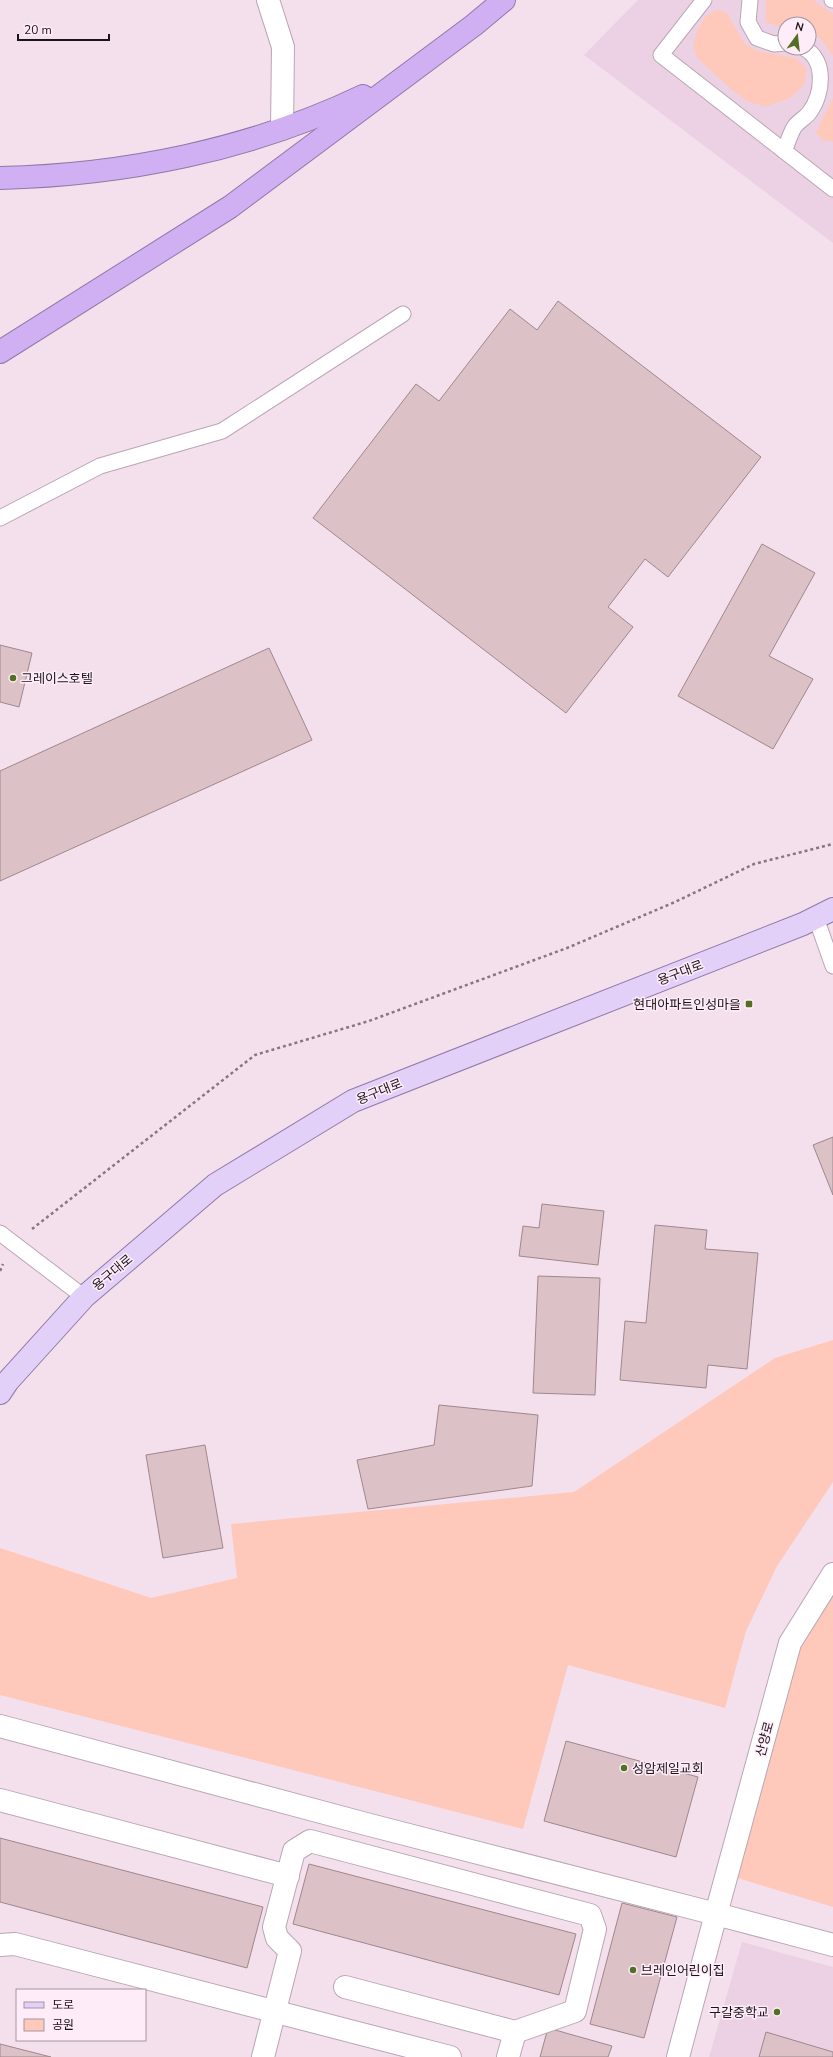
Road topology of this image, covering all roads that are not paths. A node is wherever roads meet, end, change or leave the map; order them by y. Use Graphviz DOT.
graph roads {
  1 [pos="268,0"];
  2 [pos="504,0"];
  3 [pos="704,0"];
  4 [pos="750,0"];
  5 [pos="474,25"];
  6 [pos="777,44"];
  7 [pos="813,56"];
  8 [pos="282,129"];
  9 [pos="784,151"];
  10 [pos="0,178"];
  11 [pos="830,182"];
  12 [pos="403,314"];
  13 [pos="0,352"];
  14 [pos="0,518"];
  15 [pos="825,913"];
  16 [pos="833,966"];
  17 [pos="0,1233"];
  18 [pos="84,1297"];
  19 [pos="0,1393"];
  20 [pos="833,1574"];
  21 [pos="0,1726"];
  22 [pos="0,1800"];
  23 [pos="288,1876"];
  24 [pos="716,1914"];
  25 [pos="0,1945"];
  26 [pos="833,1945"];
  27 [pos="345,1987"];
  28 [pos="275,2012"];
  29 [pos="515,2032"];
  30 [pos="263,2057"];
  31 [pos="450,2057"];
  32 [pos="508,2057"];
  33 [pos="678,2057"];
  1 -- 8 [label="street"];
  2 -- 5 [label="highway"];
  3 -- 9 [label="lane"];
  4 -- 6 [label="lane"];
  5 -- 8 [label="highway"];
  5 -- 13 [label="highway"];
  7 -- 9 [label="lane"];
  8 -- 10 [label="highway"];
  9 -- 11 [label="lane"];
  12 -- 14 [label="lane"];
  15 -- 16 [label="lane"];
  15 -- 18 [label="main road, 용구대로"];
  17 -- 18 [label="lane"];
  18 -- 19 [label="main road, 용구대로"];
  20 -- 24 [label="street, 산양로"];
  21 -- 24 [label="street"];
  22 -- 23 [label="street"];
  23 -- 28 [label="street"];
  23 -- 29 [label="street"];
  24 -- 26 [label="street"];
  24 -- 33 [label="street, 산양로"];
  25 -- 28 [label="street"];
  27 -- 29 [label="street"];
  28 -- 30 [label="street"];
  28 -- 31 [label="street"];
  29 -- 32 [label="street"];
}
